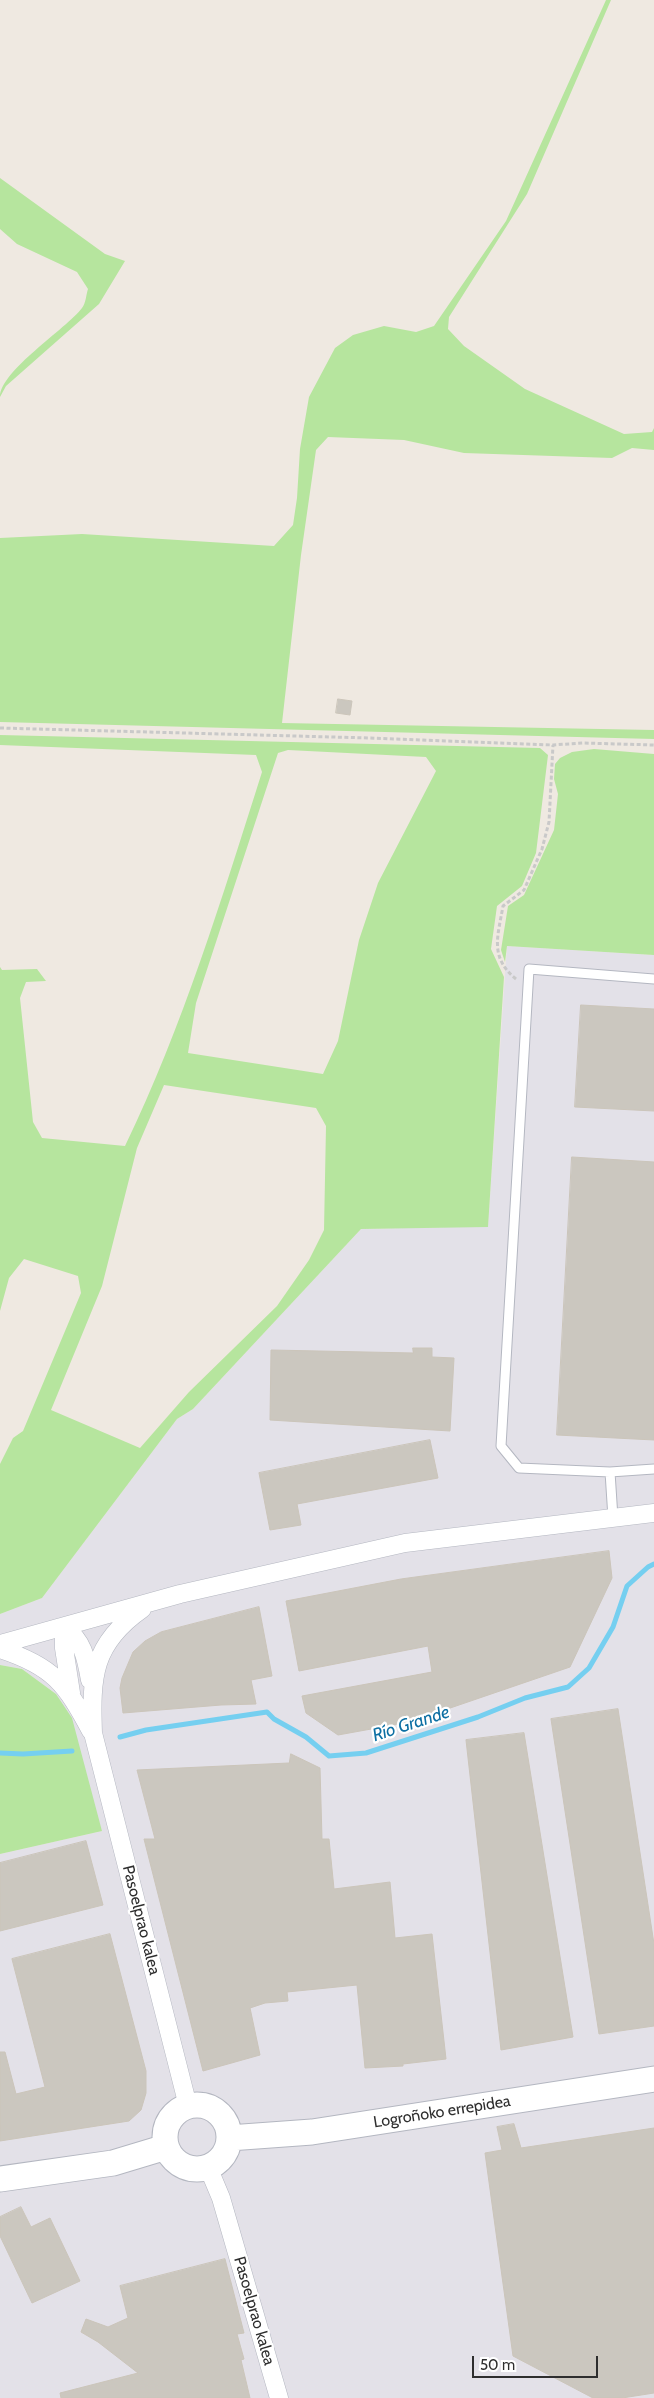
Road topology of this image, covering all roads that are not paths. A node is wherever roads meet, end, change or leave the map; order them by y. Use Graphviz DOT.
graph roads {
  1 [pos="654,979"];
  2 [pos="654,1469"];
  3 [pos="610,1472"];
  4 [pos="654,1513"];
  5 [pos="613,1518"];
  6 [pos="153,1602"];
  7 [pos="64,1626"];
  8 [pos="0,1644"];
  9 [pos="0,1648"];
  10 [pos="91,1689"];
  11 [pos="72,1695"];
  12 [pos="93,1733"];
  13 [pos="654,2079"];
  14 [pos="188,2106"];
  15 [pos="229,2138"];
  16 [pos="166,2147"];
  17 [pos="208,2167"];
  18 [pos="0,2179"];
  19 [pos="279,2398"];
  1 -- 3 [label="lane"];
  2 -- 3 [label="lane"];
  3 -- 5 [label="lane"];
  4 -- 5 [label="street"];
  5 -- 6 [label="street"];
  6 -- 7 [label="street"];
  6 -- 10 [label="street"];
  7 -- 8 [label="street"];
  7 -- 10 [label="street"];
  7 -- 11 [label="street"];
  9 -- 11 [label="street"];
  10 -- 12 [label="street"];
  11 -- 12 [label="street"];
  12 -- 14 [label="street, Pasoelprao kalea"];
  13 -- 15 [label="main road, Logroñoko errepidea"];
  14 -- 15 [label="main road"];
  14 -- 16 [label="main road"];
  15 -- 17 [label="main road"];
  16 -- 17 [label="main road"];
  16 -- 18 [label="main road"];
  17 -- 19 [label="street, Pasoelprao kalea"];
}
